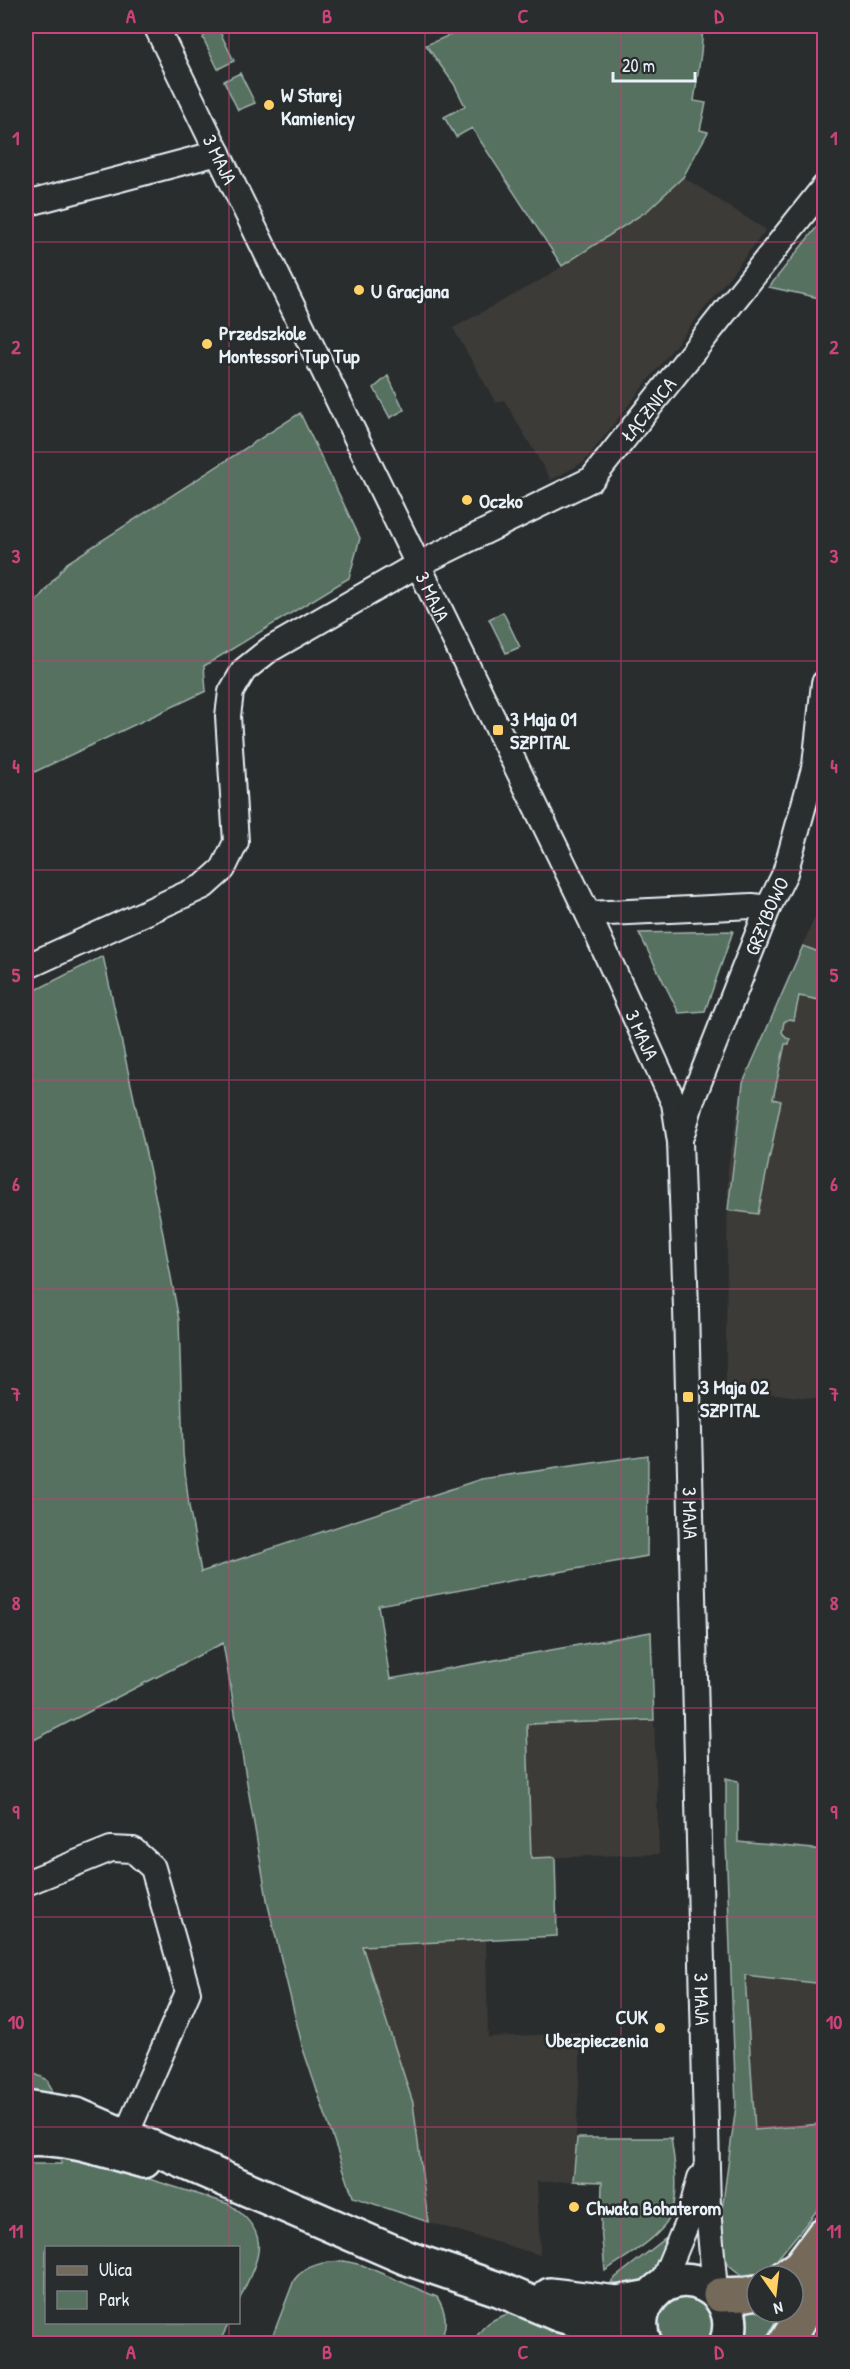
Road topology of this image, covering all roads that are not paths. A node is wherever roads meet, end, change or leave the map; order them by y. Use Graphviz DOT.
graph roads {
  1 [pos="156,26"];
  2 [pos="218,153"];
  3 [pos="825,187"];
  4 [pos="26,204"];
  5 [pos="417,565"];
  6 [pos="825,683"];
  7 [pos="820,766"];
  8 [pos="768,908"];
  9 [pos="588,914"];
  10 [pos="26,967"];
  11 [pos="680,1142"];
  12 [pos="26,1883"];
  13 [pos="26,2107"];
  14 [pos="126,2135"];
  15 [pos="26,2139"];
  16 [pos="707,2149"];
  17 [pos="206,2172"];
  18 [pos="825,2234"];
  19 [pos="802,2264"];
  20 [pos="825,2278"];
  21 [pos="501,2290"];
  22 [pos="655,2292"];
  23 [pos="717,2293"];
  24 [pos="745,2295"];
  25 [pos="638,2343"];
  26 [pos="645,2343"];
  27 [pos="726,2343"];
  28 [pos="785,2343"];
  1 -- 2 [label="street, 3 MAJA"];
  2 -- 4 [label="street"];
  2 -- 5 [label="street, 3 MAJA"];
  3 -- 5 [label="street, ŁĄCZNICA"];
  5 -- 9 [label="street, 3 MAJA"];
  5 -- 10 [label="street, ŁĄCZNICA"];
  6 -- 7 [label="street, GRZYBOWO"];
  7 -- 8 [label="street, GRZYBOWO"];
  8 -- 9 [label="street"];
  8 -- 11 [label="street, GRZYBOWO"];
  9 -- 11 [label="street, 3 MAJA"];
  11 -- 16 [label="street, 3 MAJA"];
  12 -- 14 [label="street"];
  13 -- 14 [label="street"];
  14 -- 17 [label="street"];
  15 -- 17 [label="street"];
  16 -- 22 [label="street, 3 MAJA"];
  16 -- 23 [label="street, 3 MAJA"];
  17 -- 21 [label="street"];
  18 -- 19 [label="main road"];
  20 -- 28 [label="main road"];
  21 -- 22 [label="street"];
  21 -- 25 [label="street"];
  22 -- 23 [label="street"];
  22 -- 26 [label="street"];
  23 -- 24 [label="main road"];
  23 -- 27 [label="street"];
}
